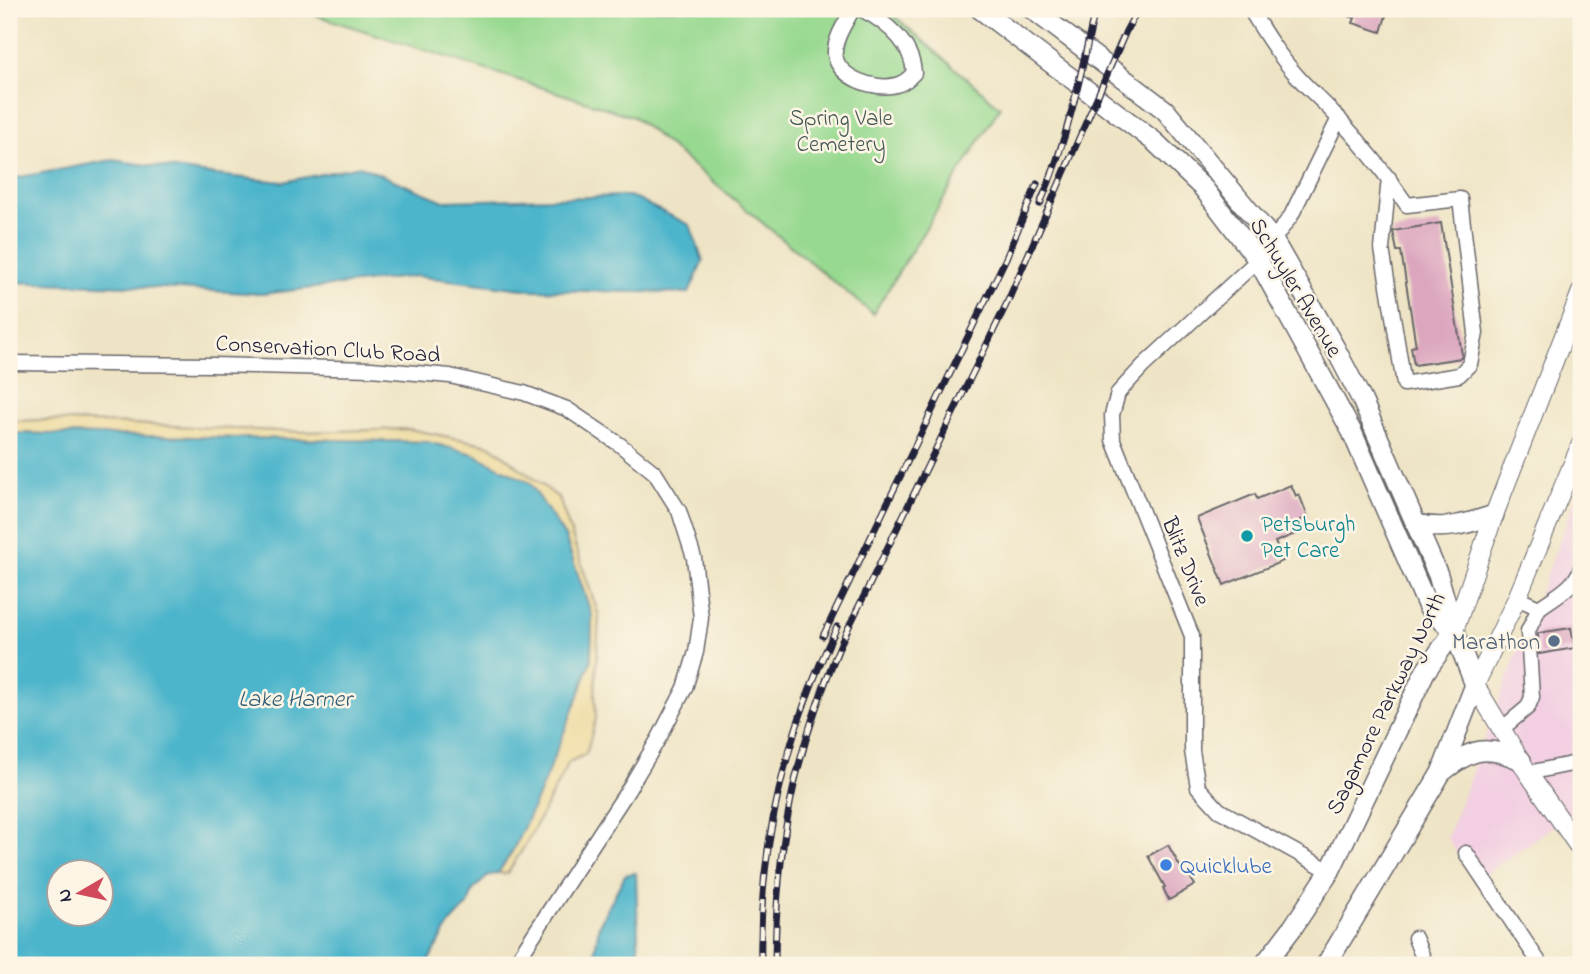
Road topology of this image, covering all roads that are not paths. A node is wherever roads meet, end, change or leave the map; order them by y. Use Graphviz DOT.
graph roads {
  1 [pos="853,9"];
  2 [pos="861,9"];
  3 [pos="980,9"];
  4 [pos="1032,9"];
  5 [pos="1250,9"];
  6 [pos="1339,118"];
  7 [pos="1389,178"];
  8 [pos="1273,240"];
  9 [pos="1258,260"];
  10 [pos="1581,292"];
  11 [pos="1573,334"];
  12 [pos="9,363"];
  13 [pos="1581,444"];
  14 [pos="1494,515"];
  15 [pos="1416,524"];
  16 [pos="1581,568"];
  17 [pos="1517,598"];
  18 [pos="1539,608"];
  19 [pos="1454,631"];
  20 [pos="1475,685"];
  21 [pos="1503,727"];
  22 [pos="1581,762"];
  23 [pos="1525,766"];
  24 [pos="1441,773"];
  25 [pos="1581,850"];
  26 [pos="1466,853"];
  27 [pos="1330,871"];
  28 [pos="1415,938"];
  29 [pos="514,965"];
  30 [pos="1264,965"];
  31 [pos="1326,965"];
  32 [pos="1426,965"];
  33 [pos="1541,965"];
  1 -- 2 [label="street"];
  3 -- 9 [label="highway, Schuyler Avenue"];
  4 -- 8 [label="highway, Schuyler Avenue"];
  5 -- 6 [label="street"];
  6 -- 7 [label="street"];
  6 -- 8 [label="street, Blitz Drive"];
  7 -- 7 [label="street"];
  8 -- 9 [label="street, Blitz Drive"];
  8 -- 15 [label="highway, Schuyler Avenue"];
  9 -- 19 [label="highway, Schuyler Avenue"];
  9 -- 27 [label="street, Blitz Drive"];
  10 -- 11 [label="main road, Sagamore Parkway North"];
  11 -- 14 [label="main road, Sagamore Parkway North"];
  12 -- 29 [label="street, Conservation Club Road"];
  13 -- 17 [label="main road"];
  14 -- 15 [label="highway"];
  14 -- 19 [label="main road, Sagamore Parkway North"];
  15 -- 19 [label="highway, Schuyler Avenue"];
  16 -- 18 [label="street"];
  17 -- 18 [label="street"];
  17 -- 20 [label="main road"];
  18 -- 21 [label="street"];
  19 -- 20 [label="highway, Schuyler Avenue"];
  19 -- 27 [label="highway, Sagamore Parkway North"];
  20 -- 21 [label="main road, Schuyler Avenue"];
  20 -- 24 [label="highway"];
  21 -- 23 [label="main road, Schuyler Avenue"];
  22 -- 23 [label="street"];
  23 -- 24 [label="highway"];
  23 -- 25 [label="main road, Schuyler Avenue"];
  24 -- 31 [label="highway"];
  26 -- 33 [label="street"];
  27 -- 30 [label="highway, Sagamore Parkway North"];
  28 -- 32 [label="street"];
}
